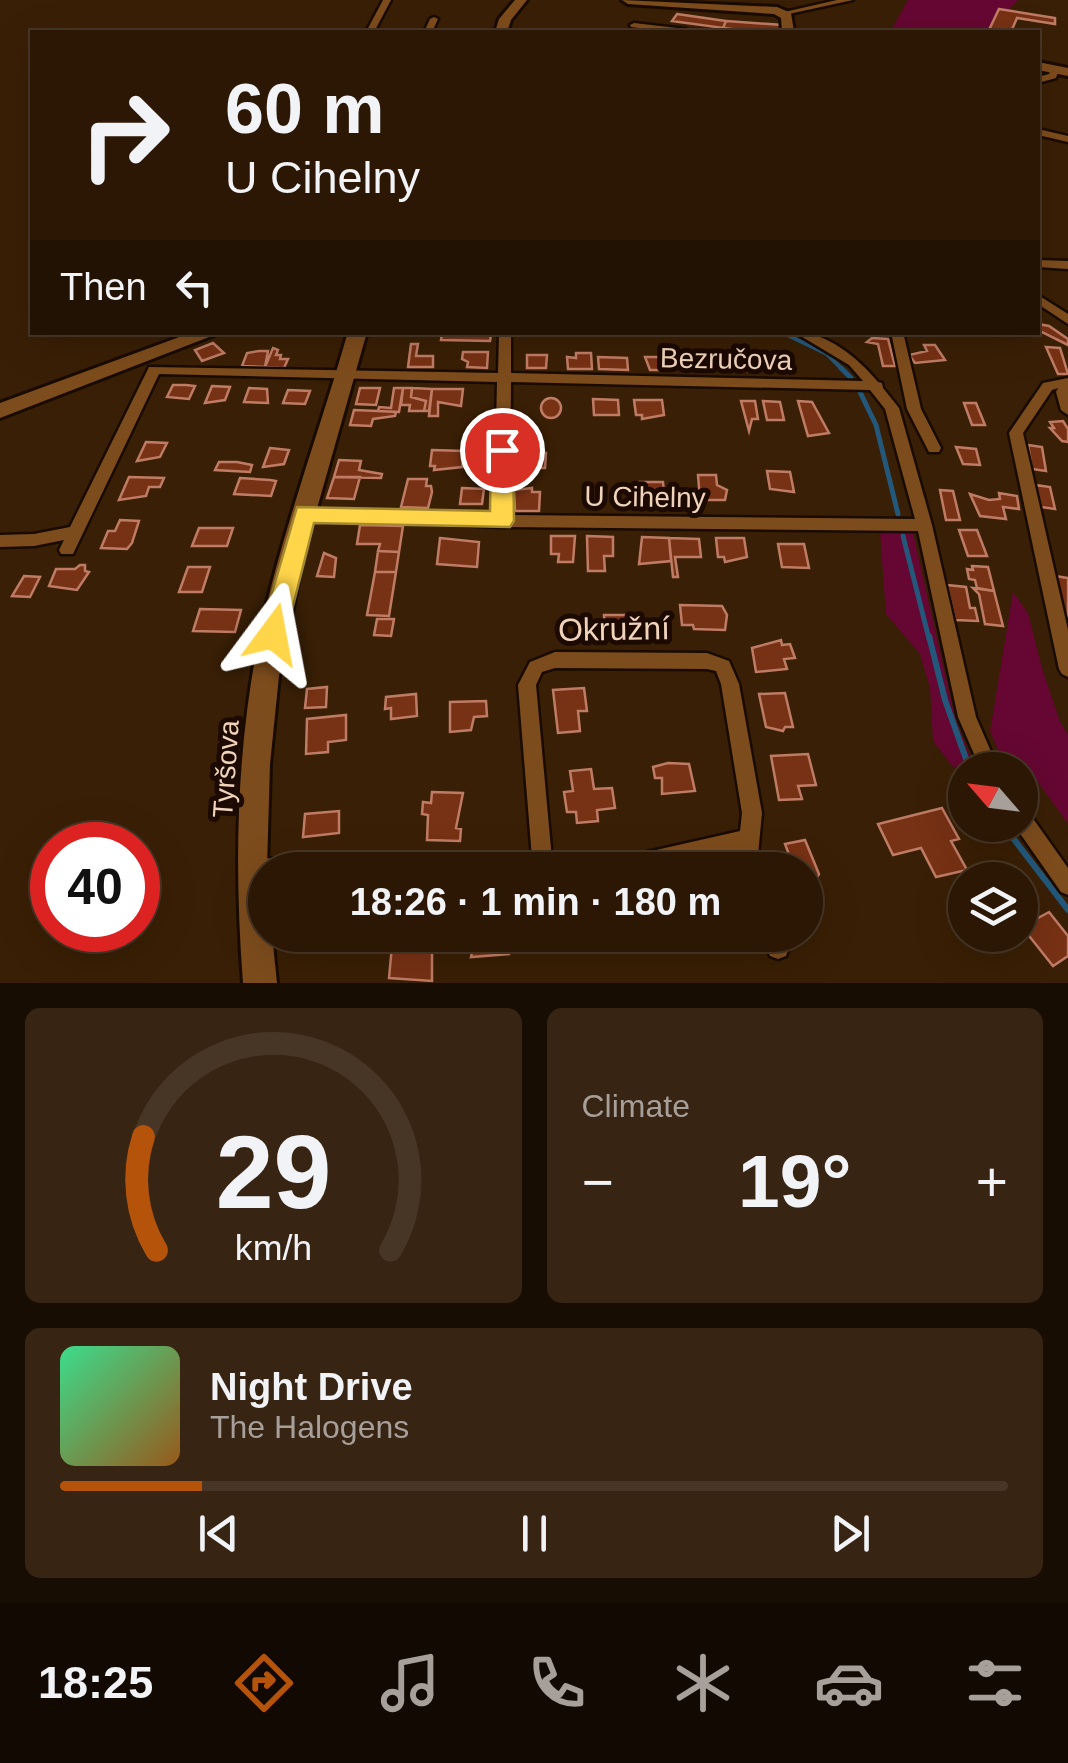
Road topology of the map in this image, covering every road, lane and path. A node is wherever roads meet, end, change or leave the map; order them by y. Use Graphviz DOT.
graph roads {
  1 [pos="387,0"];
  2 [pos="521,0"];
  3 [pos="632,0"];
  4 [pos="849,0"];
  5 [pos="784,13"];
  6 [pos="434,19"];
  7 [pos="632,29"];
  8 [pos="371,30"];
  9 [pos="429,30"];
  10 [pos="502,30"];
  11 [pos="788,30"];
  12 [pos="1040,132"];
  13 [pos="1068,139"];
  14 [pos="1040,264"];
  15 [pos="1068,264"];
  16 [pos="1040,301"];
  17 [pos="1068,320"];
  18 [pos="207,335"];
  19 [pos="357,335"];
  20 [pos="505,335"];
  21 [pos="806,335"];
  22 [pos="897,335"];
  23 [pos="150,364"];
  24 [pos="346,377"];
  25 [pos="503,380"];
  26 [pos="1068,383"];
  27 [pos="878,386"];
  28 [pos="892,408"];
  29 [pos="914,409"];
  30 [pos="1068,410"];
  31 [pos="0,411"];
  32 [pos="934,448"];
  33 [pos="305,514"];
  34 [pos="502,521"];
  35 [pos="924,525"];
  36 [pos="76,532"];
  37 [pos="0,540"];
  38 [pos="68,550"];
  39 [pos="1068,669"];
  40 [pos="982,752"];
  41 [pos="750,839"];
  42 [pos="1037,842"];
  43 [pos="253,852"];
  44 [pos="541,852"];
  45 [pos="692,852"];
  46 [pos="748,852"];
  47 [pos="1068,886"];
  48 [pos="258,952"];
  49 [pos="260,983"];
  1 -- 8 [label="street"];
  2 -- 10 [label="street"];
  3 -- 5 [label="street"];
  3 -- 7 [label="street"];
  4 -- 5 [label="street"];
  5 -- 11 [label="street"];
  6 -- 9 [label="street"];
  12 -- 13 [label="street"];
  14 -- 15 [label="street"];
  16 -- 17 [label="street"];
  18 -- 23 [label="street"];
  19 -- 24 [label="street, Tyršova"];
  20 -- 25 [label="street"];
  21 -- 27 [label="street"];
  22 -- 29 [label="street"];
  23 -- 24 [label="street, Bezručova"];
  23 -- 31 [label="street"];
  23 -- 36 [label="street"];
  24 -- 25 [label="street, Bezručova"];
  24 -- 33 [label="street, Tyršova"];
  25 -- 27 [label="street, Bezručova"];
  25 -- 34 [label="street"];
  26 -- 30 [label="street"];
  26 -- 39 [label="street"];
  27 -- 28 [label="street"];
  28 -- 29 [label="street"];
  28 -- 35 [label="street"];
  29 -- 32 [label="street"];
  33 -- 34 [label="street, U Cihelny"];
  33 -- 43 [label="street, Tyršova"];
  34 -- 35 [label="street, U Cihelny"];
  35 -- 40 [label="street"];
  36 -- 37 [label="street"];
  36 -- 38 [label="street"];
  41 -- 44 [label="street, Okružní"];
  41 -- 45 [label="street"];
  41 -- 46 [label="street, Okružní"];
  42 -- 47 [label="street"];
  48 -- 49 [label="street, Tyršova"];
}
